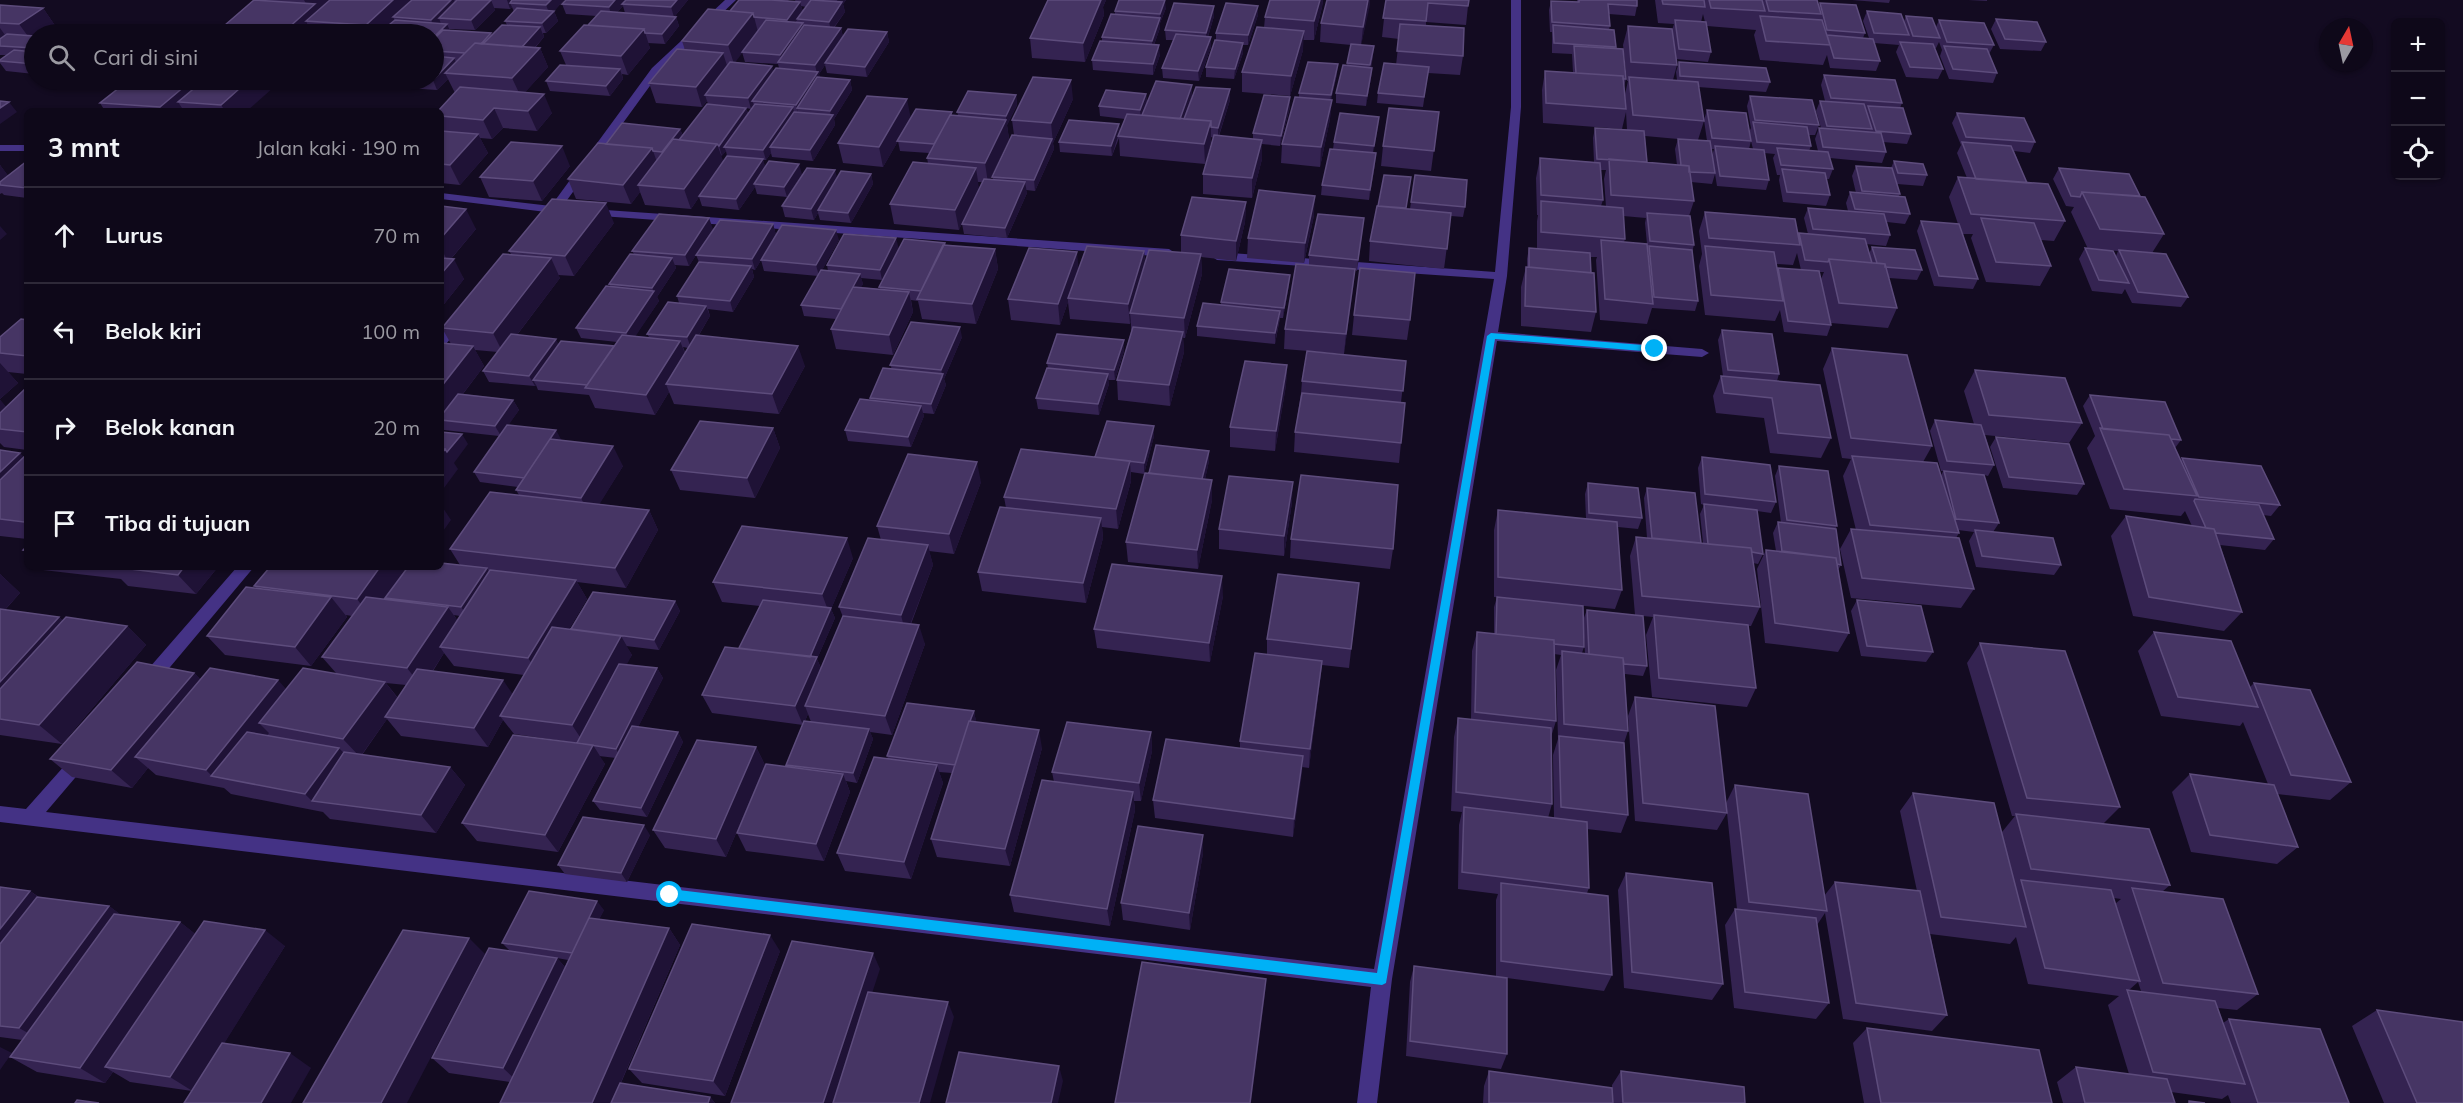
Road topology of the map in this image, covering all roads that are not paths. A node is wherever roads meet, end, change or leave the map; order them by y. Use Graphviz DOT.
graph roads {
  1 [pos="730,0"];
  2 [pos="1516,0"];
  3 [pos="0,148"];
  4 [pos="24,148"];
  5 [pos="444,197"];
  6 [pos="550,215"];
  7 [pos="1181,254"];
  8 [pos="1205,256"];
  9 [pos="1501,276"];
  10 [pos="464,315"];
  11 [pos="1491,336"];
  12 [pos="444,338"];
  13 [pos="1702,353"];
  14 [pos="243,570"];
  15 [pos="138,693"];
  16 [pos="91,747"];
  17 [pos="0,814"];
  18 [pos="29,819"];
  19 [pos="1382,979"];
  20 [pos="1367,1103"];
  1 -- 6 [label="street"];
  2 -- 9 [label="street"];
  3 -- 4 [label="street"];
  5 -- 6 [label="street"];
  6 -- 7 [label="street"];
  8 -- 9 [label="street"];
  9 -- 11 [label="street"];
  10 -- 12 [label="street"];
  11 -- 13 [label="street"];
  11 -- 19 [label="street"];
  14 -- 15 [label="street"];
  16 -- 18 [label="street"];
  17 -- 18 [label="street"];
  18 -- 19 [label="street"];
  19 -- 20 [label="street"];
}
